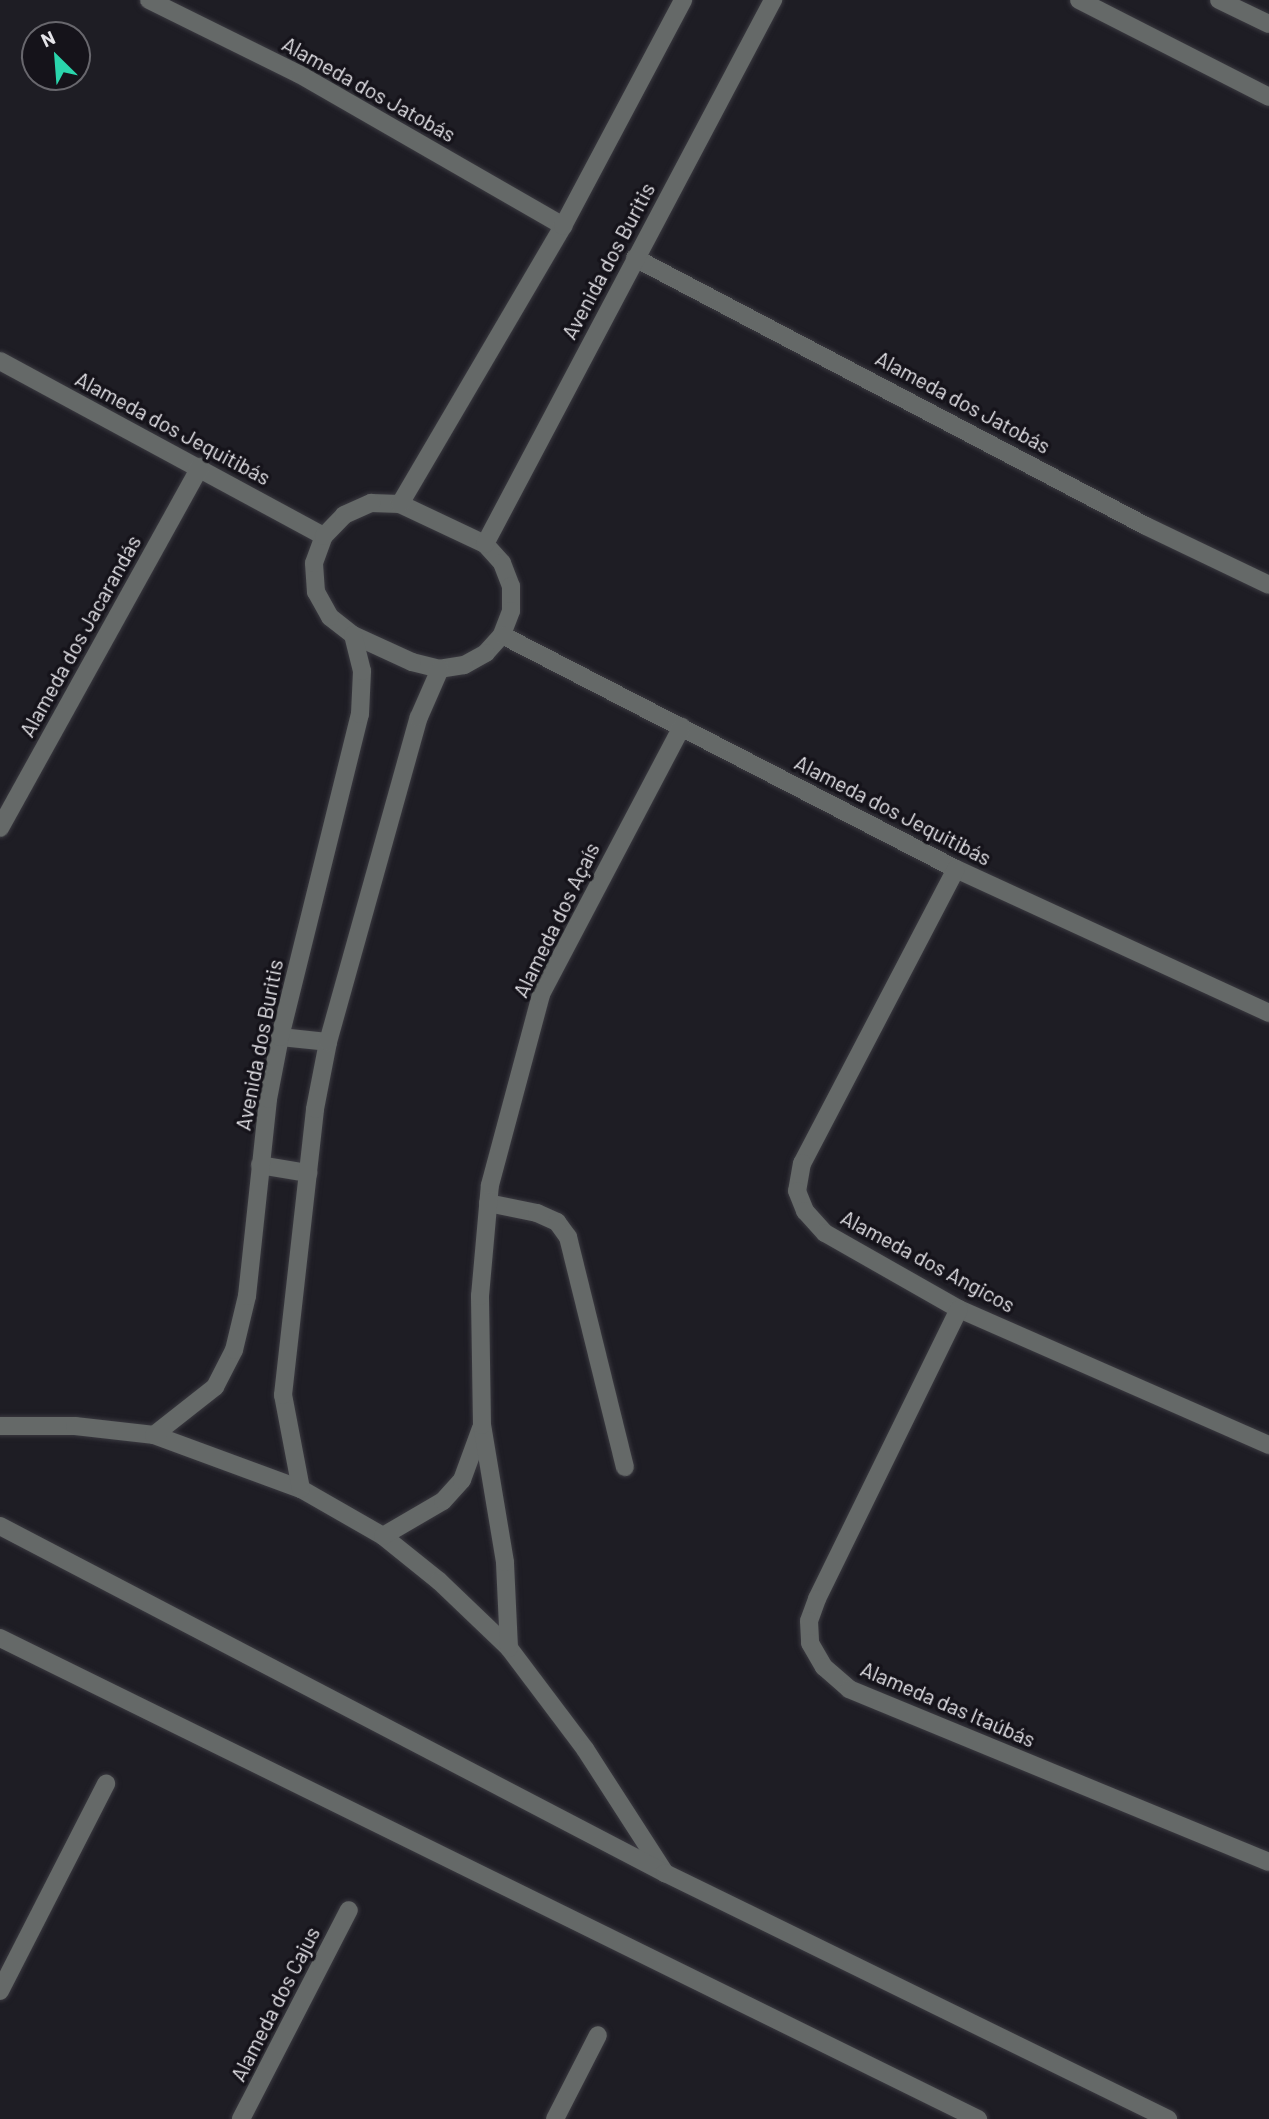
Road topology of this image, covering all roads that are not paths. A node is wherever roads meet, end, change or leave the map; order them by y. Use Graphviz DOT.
graph roads {
  1 [pos="149,0"];
  2 [pos="683,0"];
  3 [pos="773,0"];
  4 [pos="1079,0"];
  5 [pos="1219,0"];
  6 [pos="1269,24"];
  7 [pos="1269,97"];
  8 [pos="563,226"];
  9 [pos="635,258"];
  10 [pos="0,361"];
  11 [pos="200,467"];
  12 [pos="400,505"];
  13 [pos="324,536"];
  14 [pos="485,544"];
  15 [pos="1269,585"];
  16 [pos="353,635"];
  17 [pos="502,635"];
  18 [pos="440,669"];
  19 [pos="682,727"];
  20 [pos="5,807"];
  21 [pos="0,828"];
  22 [pos="956,869"];
  23 [pos="1269,1013"];
  24 [pos="280,1037"];
  25 [pos="328,1042"];
  26 [pos="260,1165"];
  27 [pos="308,1173"];
  28 [pos="489,1194"];
  29 [pos="959,1309"];
  30 [pos="482,1425"];
  31 [pos="0,1426"];
  32 [pos="154,1435"];
  33 [pos="1269,1445"];
  34 [pos="625,1467"];
  35 [pos="301,1489"];
  36 [pos="0,1526"];
  37 [pos="383,1536"];
  38 [pos="0,1638"];
  39 [pos="509,1648"];
  40 [pos="106,1784"];
  41 [pos="1269,1862"];
  42 [pos="666,1873"];
  43 [pos="349,1910"];
  44 [pos="0,1991"];
  45 [pos="598,2035"];
  46 [pos="241,2119"];
  47 [pos="555,2119"];
  48 [pos="978,2119"];
  49 [pos="1168,2119"];
  1 -- 8 [label="street, Alameda dos Jatobás"];
  2 -- 8 [label="street"];
  3 -- 9 [label="street, Avenida dos Buritis"];
  4 -- 7 [label="street"];
  5 -- 6 [label="street"];
  8 -- 12 [label="street"];
  9 -- 14 [label="street, Avenida dos Buritis"];
  9 -- 15 [label="street, Alameda dos Jatobás"];
  10 -- 11 [label="street, Alameda dos Jequitibás"];
  11 -- 13 [label="street, Alameda dos Jequitibás"];
  11 -- 20 [label="street, Alameda dos Jacarandás"];
  12 -- 13 [label="street"];
  12 -- 14 [label="street"];
  13 -- 16 [label="street"];
  14 -- 17 [label="street"];
  16 -- 18 [label="street"];
  16 -- 24 [label="street, Avenida dos Buritis"];
  17 -- 18 [label="street"];
  17 -- 19 [label="street, Alameda dos Jequitibás"];
  18 -- 25 [label="street"];
  19 -- 22 [label="street, Alameda dos Jequitibás"];
  19 -- 28 [label="street, Alameda dos Açaís"];
  20 -- 21 [label="street, Alameda dos Jacarandás"];
  22 -- 23 [label="street, Alameda dos Jequitibás"];
  22 -- 29 [label="street, Alameda dos Angicos"];
  24 -- 25 [label="street"];
  24 -- 26 [label="street, Avenida dos Buritis"];
  25 -- 27 [label="street"];
  26 -- 27 [label="street"];
  26 -- 32 [label="street, Avenida dos Buritis"];
  27 -- 35 [label="street"];
  28 -- 30 [label="street, Alameda dos Açaís"];
  28 -- 34 [label="street"];
  29 -- 33 [label="street, Alameda dos Angicos"];
  29 -- 41 [label="street, Alameda das Itaúbás"];
  30 -- 37 [label="street"];
  30 -- 39 [label="street"];
  31 -- 32 [label="street"];
  32 -- 35 [label="street"];
  35 -- 37 [label="street"];
  36 -- 42 [label="street"];
  37 -- 39 [label="street"];
  38 -- 48 [label="street"];
  39 -- 42 [label="street"];
  40 -- 44 [label="street"];
  42 -- 49 [label="street"];
  43 -- 46 [label="street, Alameda dos Cajus"];
  45 -- 47 [label="street"];
}
